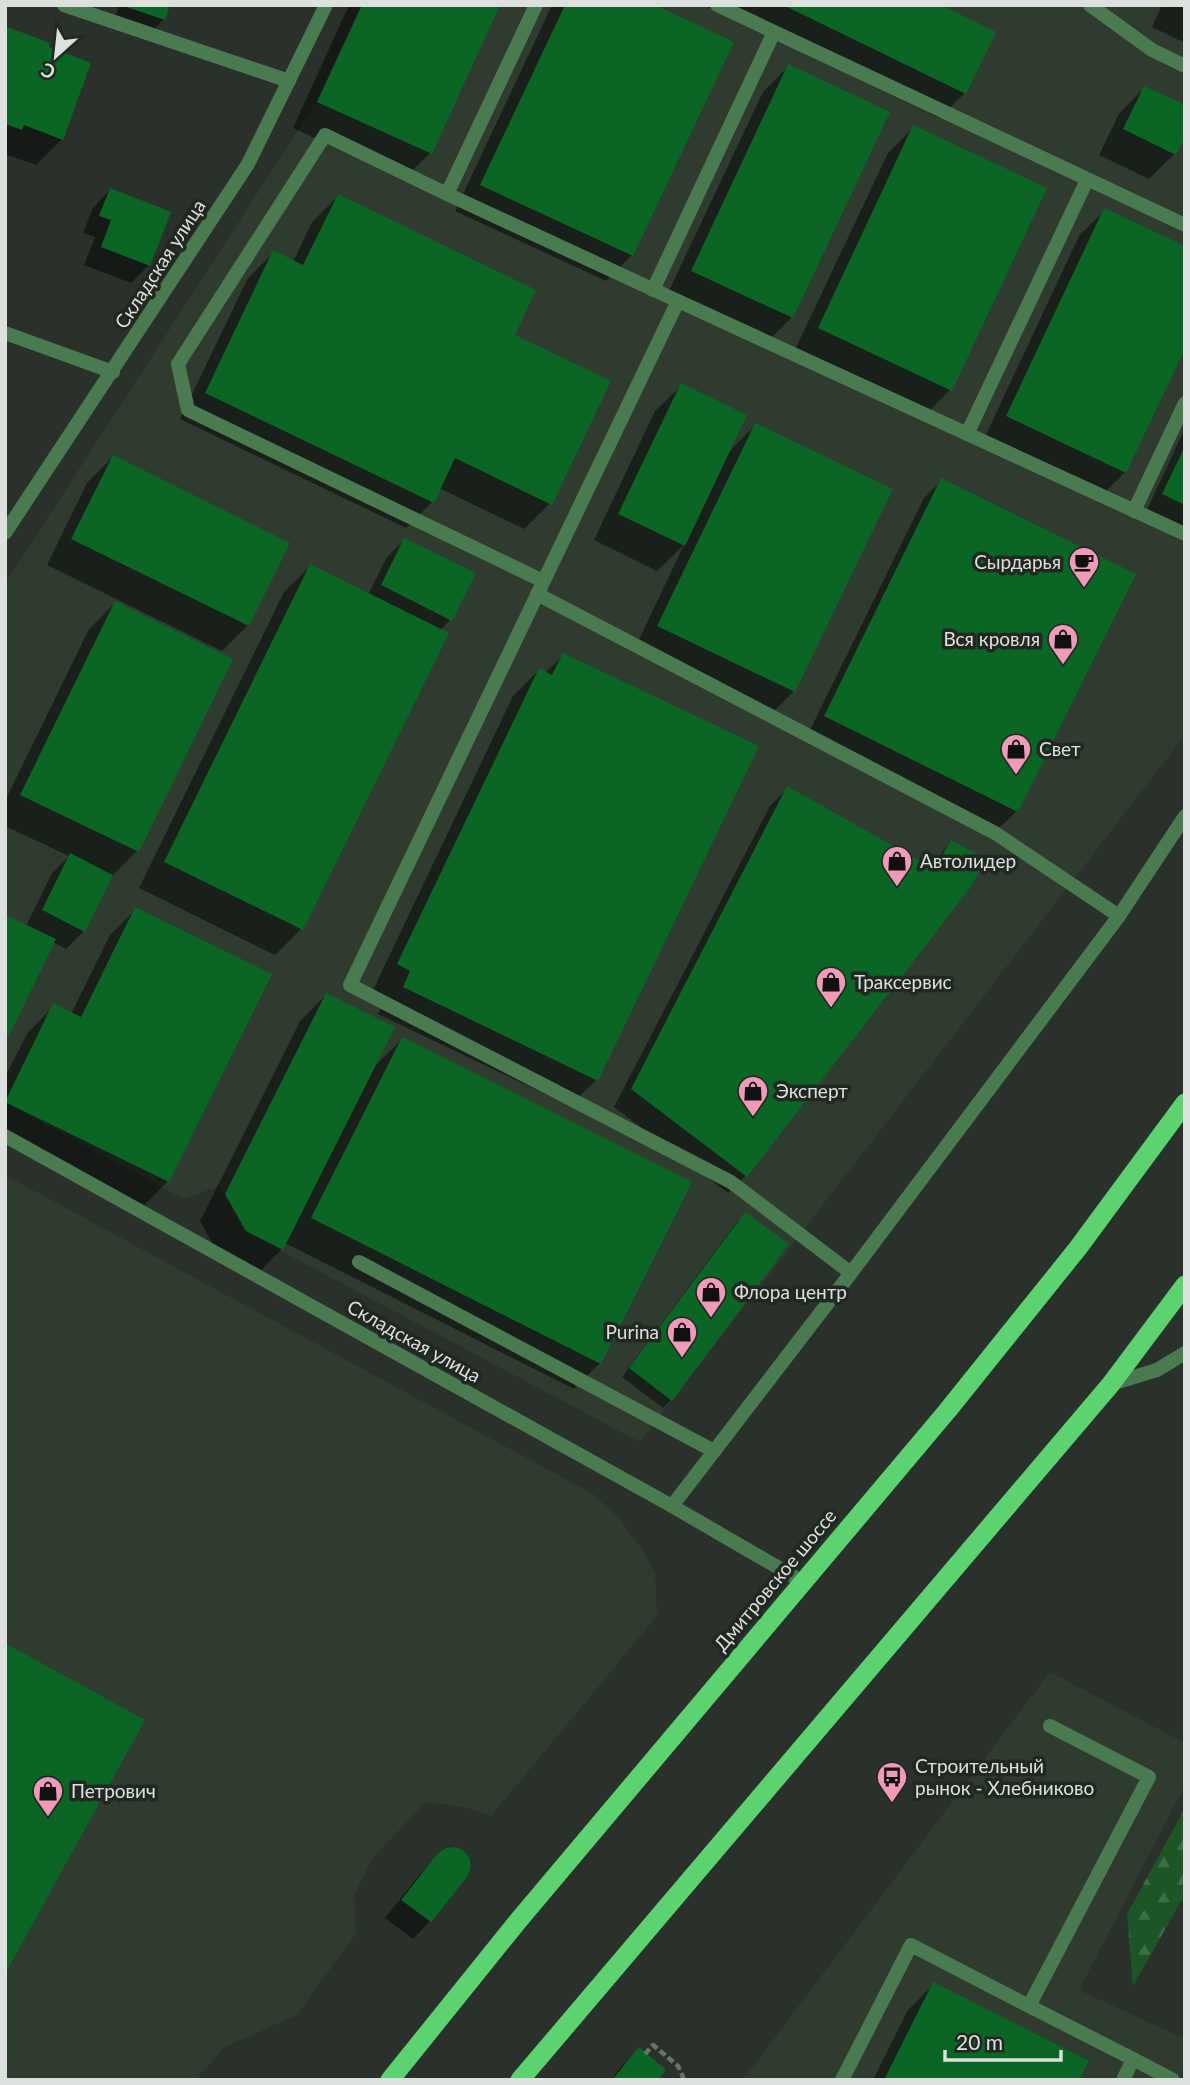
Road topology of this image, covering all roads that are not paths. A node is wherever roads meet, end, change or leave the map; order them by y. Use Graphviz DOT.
graph roads {
  1 [pos="64,5"];
  2 [pos="326,5"];
  3 [pos="536,5"];
  4 [pos="717,5"];
  5 [pos="1090,5"];
  6 [pos="774,32"];
  7 [pos="1185,66"];
  8 [pos="289,81"];
  9 [pos="1087,180"];
  10 [pos="447,194"];
  11 [pos="1185,225"];
  12 [pos="653,290"];
  13 [pos="678,301"];
  14 [pos="5,333"];
  15 [pos="113,372"];
  16 [pos="1185,403"];
  17 [pos="967,434"];
  18 [pos="1134,511"];
  19 [pos="5,533"];
  20 [pos="1185,534"];
  21 [pos="540,588"];
  22 [pos="1185,816"];
  23 [pos="1119,916"];
  24 [pos="1185,1103"];
  25 [pos="5,1136"];
  26 [pos="359,1262"];
  27 [pos="850,1273"];
  28 [pos="1185,1285"];
  29 [pos="1185,1353"];
  30 [pos="1111,1384"];
  31 [pos="714,1451"];
  32 [pos="671,1506"];
  33 [pos="803,1582"];
  34 [pos="1051,1726"];
  35 [pos="1029,2006"];
  36 [pos="1133,2059"];
  37 [pos="390,2080"];
  38 [pos="520,2080"];
  39 [pos="842,2080"];
  40 [pos="1123,2080"];
  41 [pos="1172,2080"];
  1 -- 8 [label="street"];
  2 -- 8 [label="street, Складская улица"];
  3 -- 10 [label="street"];
  4 -- 6 [label="street"];
  5 -- 7 [label="street"];
  6 -- 9 [label="street"];
  6 -- 12 [label="street"];
  8 -- 15 [label="street, Складская улица"];
  9 -- 11 [label="street"];
  9 -- 17 [label="street"];
  10 -- 12 [label="street"];
  10 -- 21 [label="street"];
  12 -- 13 [label="street"];
  13 -- 17 [label="street"];
  13 -- 21 [label="street"];
  14 -- 15 [label="street"];
  15 -- 19 [label="street, Складская улица"];
  16 -- 18 [label="street"];
  17 -- 18 [label="street"];
  18 -- 20 [label="street"];
  21 -- 23 [label="street"];
  21 -- 27 [label="street"];
  22 -- 23 [label="street"];
  23 -- 27 [label="street"];
  24 -- 33 [label="highway, Дмитровское шоссе"];
  25 -- 32 [label="street, Складская улица"];
  26 -- 31 [label="street"];
  27 -- 31 [label="street"];
  28 -- 30 [label="highway"];
  29 -- 30 [label="street"];
  30 -- 38 [label="highway"];
  31 -- 32 [label="street"];
  32 -- 33 [label="street, Складская улица"];
  33 -- 37 [label="highway, Дмитровское шоссе"];
  34 -- 35 [label="street"];
  35 -- 36 [label="street"];
  35 -- 39 [label="street"];
  36 -- 40 [label="street"];
  36 -- 41 [label="street"];
}
